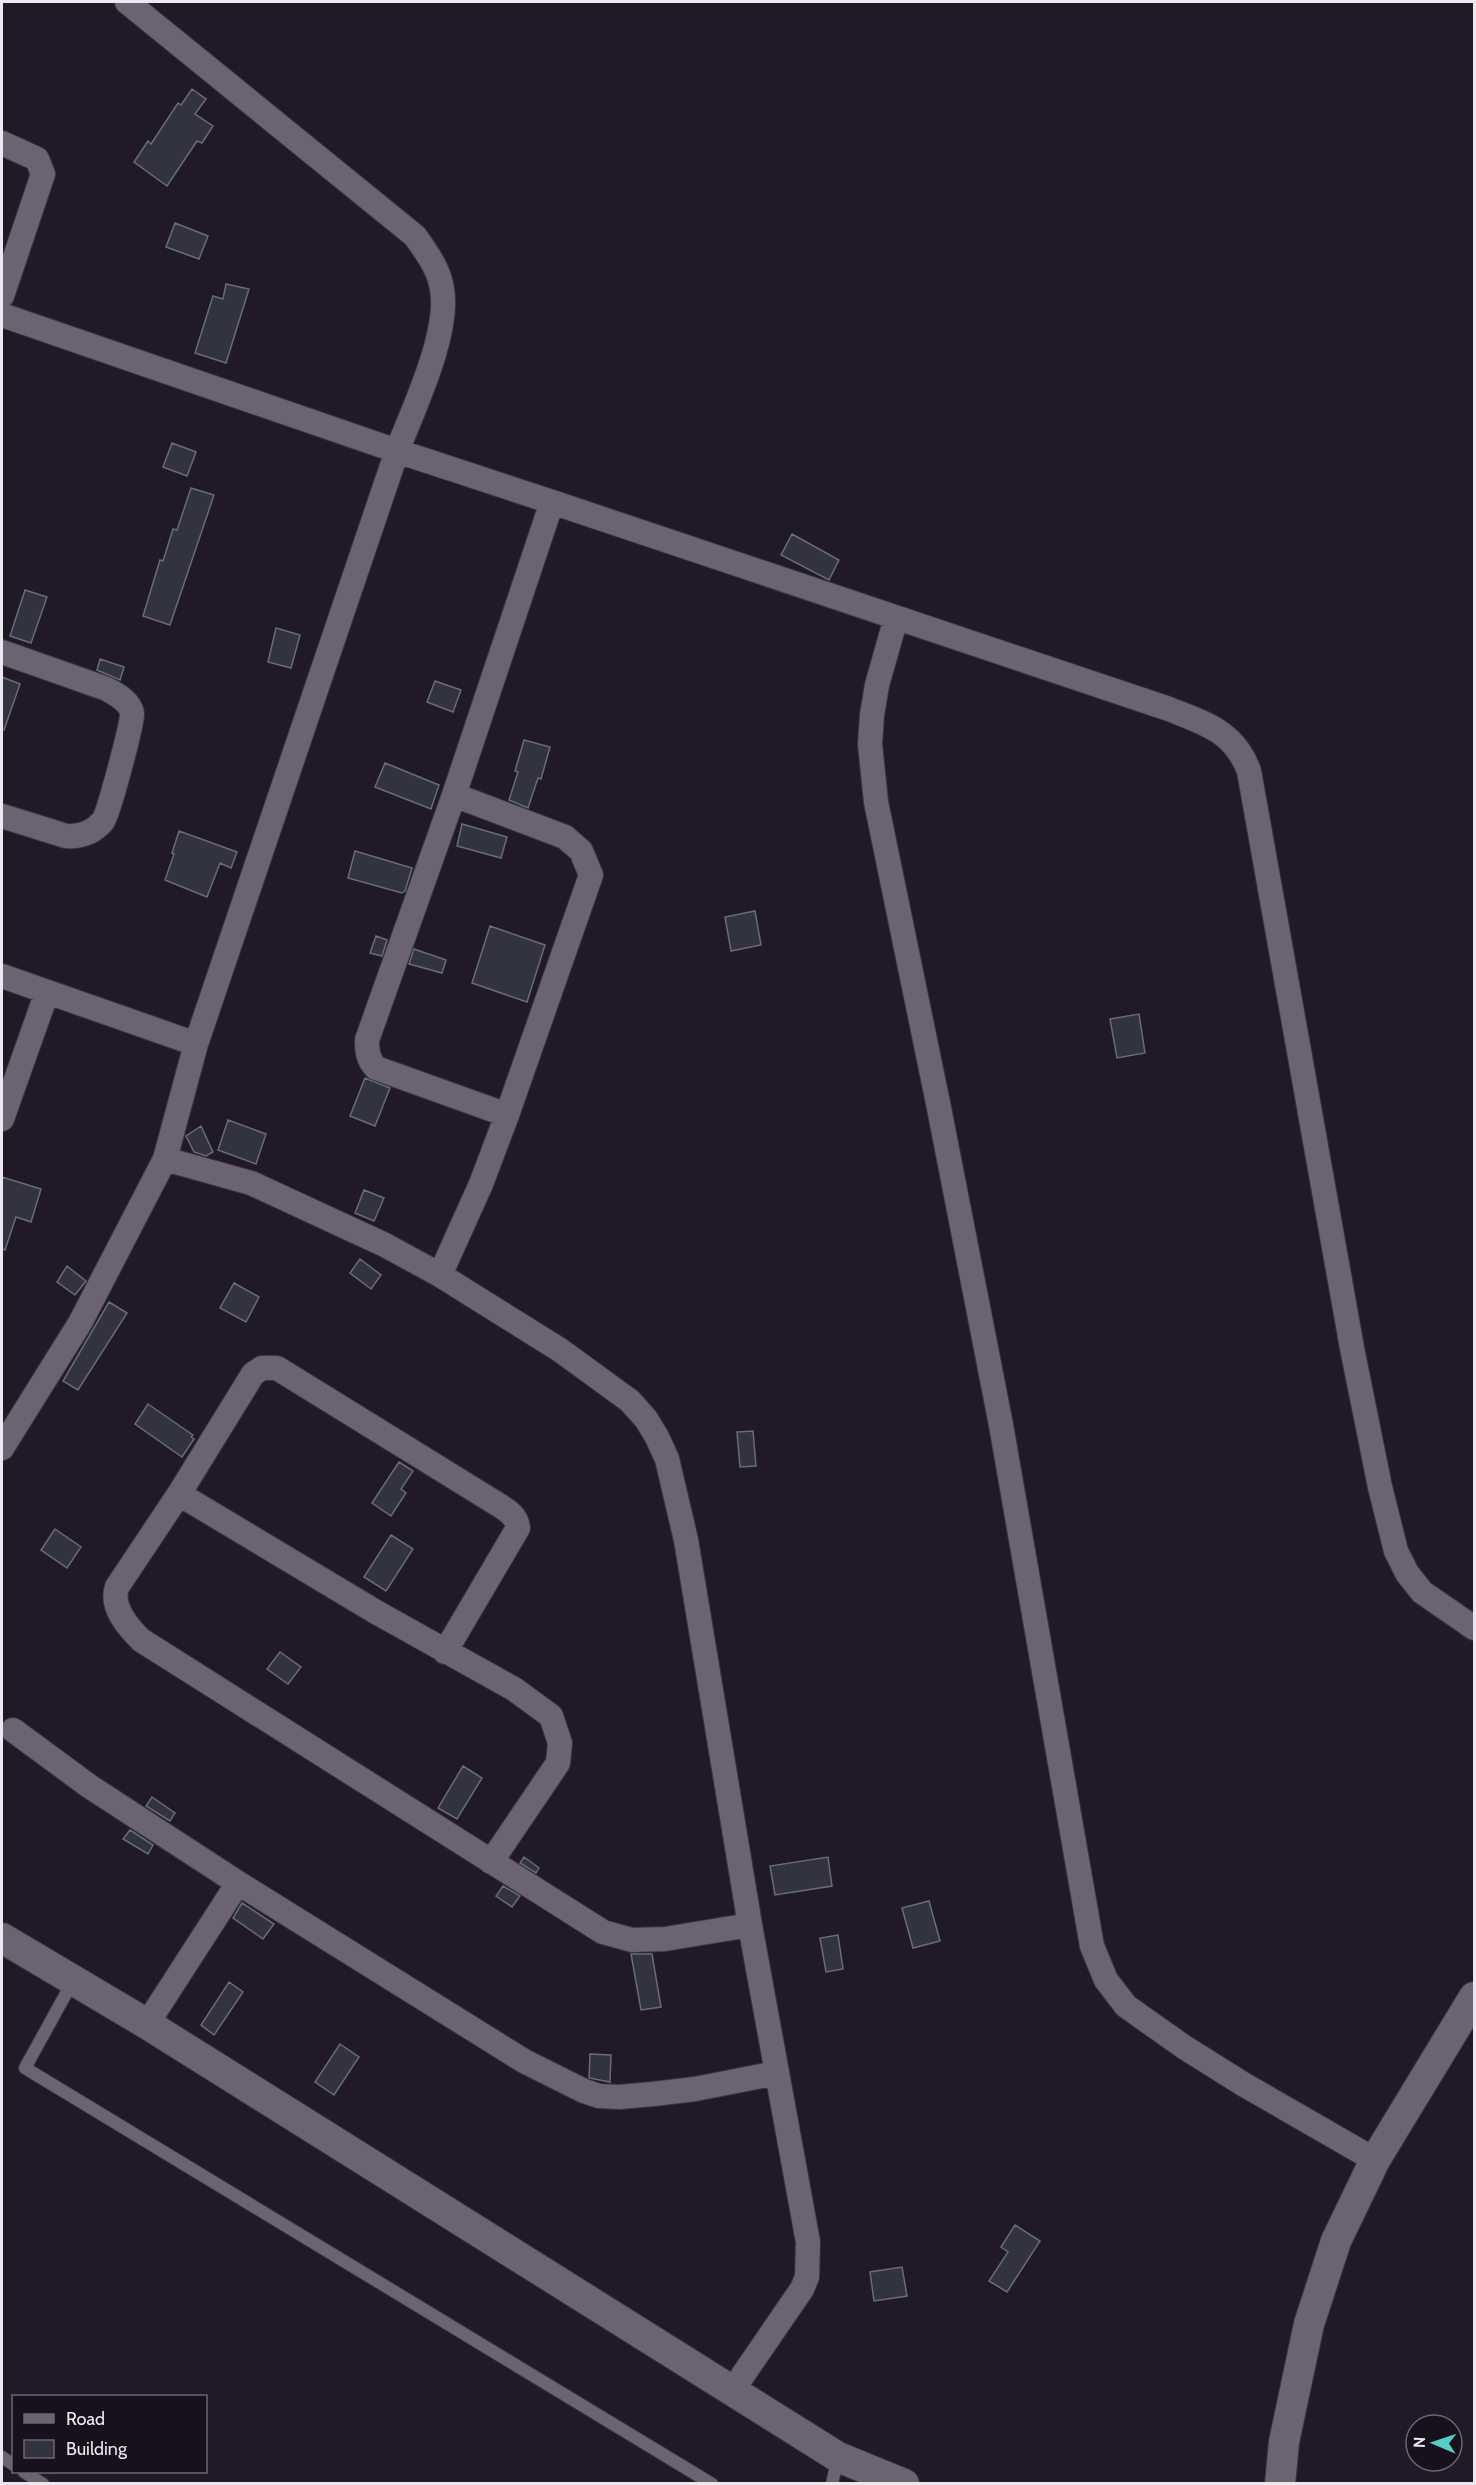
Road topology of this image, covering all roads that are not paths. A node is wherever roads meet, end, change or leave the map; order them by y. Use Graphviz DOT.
graph roads {
  1 [pos="127,2"];
  2 [pos="2,143"];
  3 [pos="2,296"];
  4 [pos="2,315"];
  5 [pos="397,452"];
  6 [pos="552,502"];
  7 [pos="896,618"];
  8 [pos="2,652"];
  9 [pos="454,795"];
  10 [pos="2,816"];
  11 [pos="2,976"];
  12 [pos="47,992"];
  13 [pos="196,1044"];
  14 [pos="507,1115"];
  15 [pos="2,1119"];
  16 [pos="165,1159"];
  17 [pos="440,1275"];
  18 [pos="2,1448"];
  19 [pos="179,1494"];
  20 [pos="1474,1628"];
  21 [pos="446,1652"];
  22 [pos="13,1730"];
  23 [pos="491,1862"];
  24 [pos="238,1883"];
  25 [pos="750,1925"];
  26 [pos="2,1938"];
  27 [pos="74,1981"];
  28 [pos="1474,1996"];
  29 [pos="147,2024"];
  30 [pos="777,2073"];
  31 [pos="1375,2160"];
  32 [pos="732,2391"];
  33 [pos="835,2470"];
  34 [pos="26,2473"];
  35 [pos="43,2484"];
  36 [pos="712,2484"];
  37 [pos="904,2484"];
  38 [pos="1280,2484"];
  1 -- 5 [label="street"];
  2 -- 3 [label="street"];
  4 -- 5 [label="street"];
  5 -- 6 [label="street"];
  5 -- 13 [label="street"];
  6 -- 7 [label="street"];
  6 -- 9 [label="street"];
  7 -- 20 [label="street"];
  7 -- 31 [label="street"];
  8 -- 10 [label="street"];
  9 -- 14 [label="street"];
  9 -- 14 [label="street"];
  11 -- 12 [label="street"];
  12 -- 13 [label="street"];
  12 -- 15 [label="street"];
  13 -- 16 [label="street"];
  14 -- 17 [label="street"];
  16 -- 17 [label="street"];
  16 -- 18 [label="street"];
  17 -- 25 [label="street"];
  19 -- 21 [label="street"];
  19 -- 21 [label="street"];
  19 -- 23 [label="street"];
  21 -- 23 [label="street"];
  22 -- 24 [label="street"];
  23 -- 25 [label="street"];
  24 -- 29 [label="street"];
  24 -- 30 [label="street"];
  25 -- 30 [label="street"];
  26 -- 27 [label="street"];
  27 -- 29 [label="street"];
  27 -- 36 [label="lane"];
  28 -- 31 [label="street"];
  29 -- 32 [label="street"];
  30 -- 32 [label="street"];
  31 -- 38 [label="street"];
  32 -- 33 [label="street"];
  33 -- 37 [label="street"];
  34 -- 35 [label="lane"];
}
